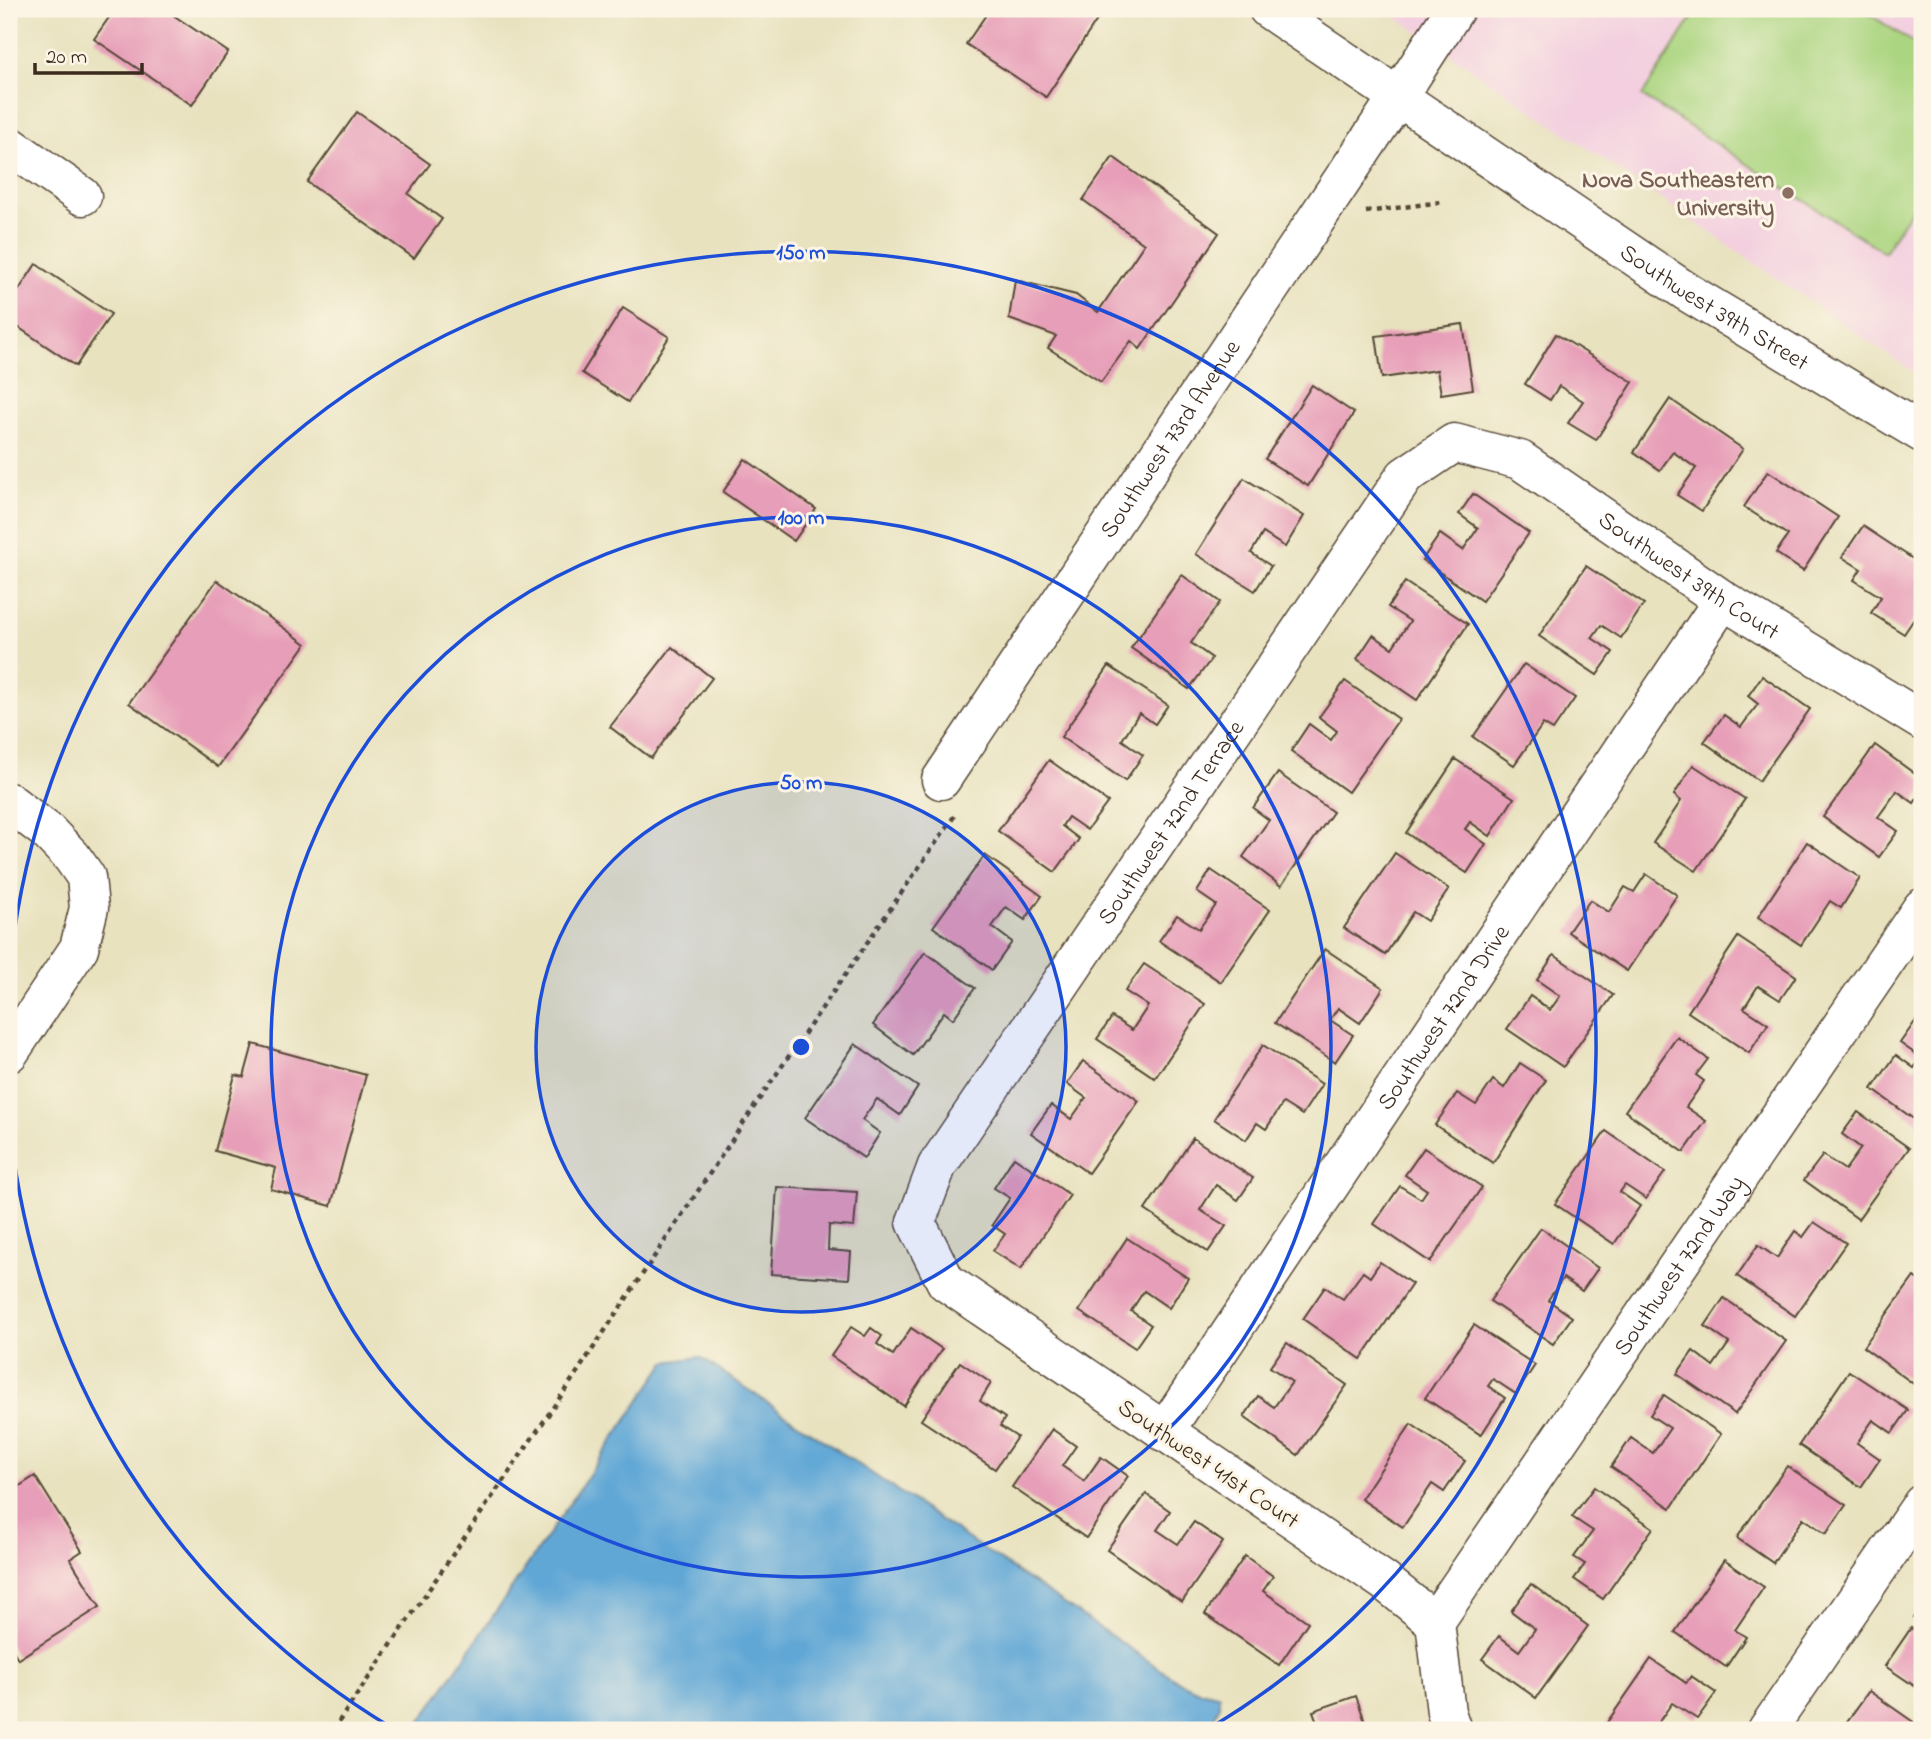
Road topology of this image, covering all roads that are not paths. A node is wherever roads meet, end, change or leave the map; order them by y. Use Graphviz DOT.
graph roads {
  1 [pos="1268,9"];
  2 [pos="1455,9"];
  3 [pos="1398,97"];
  4 [pos="9,145"];
  5 [pos="82,196"];
  6 [pos="1922,433"];
  7 [pos="1454,443"];
  8 [pos="1723,600"];
  9 [pos="1922,721"];
  10 [pos="952,792"];
  11 [pos="9,802"];
  12 [pos="1922,908"];
  13 [pos="9,1053"];
  14 [pos="916,1222"];
  15 [pos="1164,1432"];
  16 [pos="1922,1504"];
  17 [pos="1435,1622"];
  18 [pos="1452,1730"];
  19 [pos="1767,1730"];
  1 -- 3 [label="street, Southwest 39th Street"];
  2 -- 3 [label="street, Southwest 73rd Avenue"];
  3 -- 6 [label="street, Southwest 39th Street"];
  3 -- 10 [label="street, Southwest 73rd Avenue"];
  4 -- 5 [label="street"];
  7 -- 8 [label="street, Southwest 39th Court"];
  7 -- 14 [label="street, Southwest 72nd Terrace"];
  8 -- 9 [label="street, Southwest 39th Court"];
  8 -- 15 [label="street, Southwest 72nd Drive"];
  11 -- 13 [label="street"];
  12 -- 17 [label="street, Southwest 72nd Way"];
  14 -- 15 [label="street, Southwest 41st Court"];
  15 -- 17 [label="street, Southwest 41st Court"];
  16 -- 19 [label="street"];
  17 -- 18 [label="street"];
}
